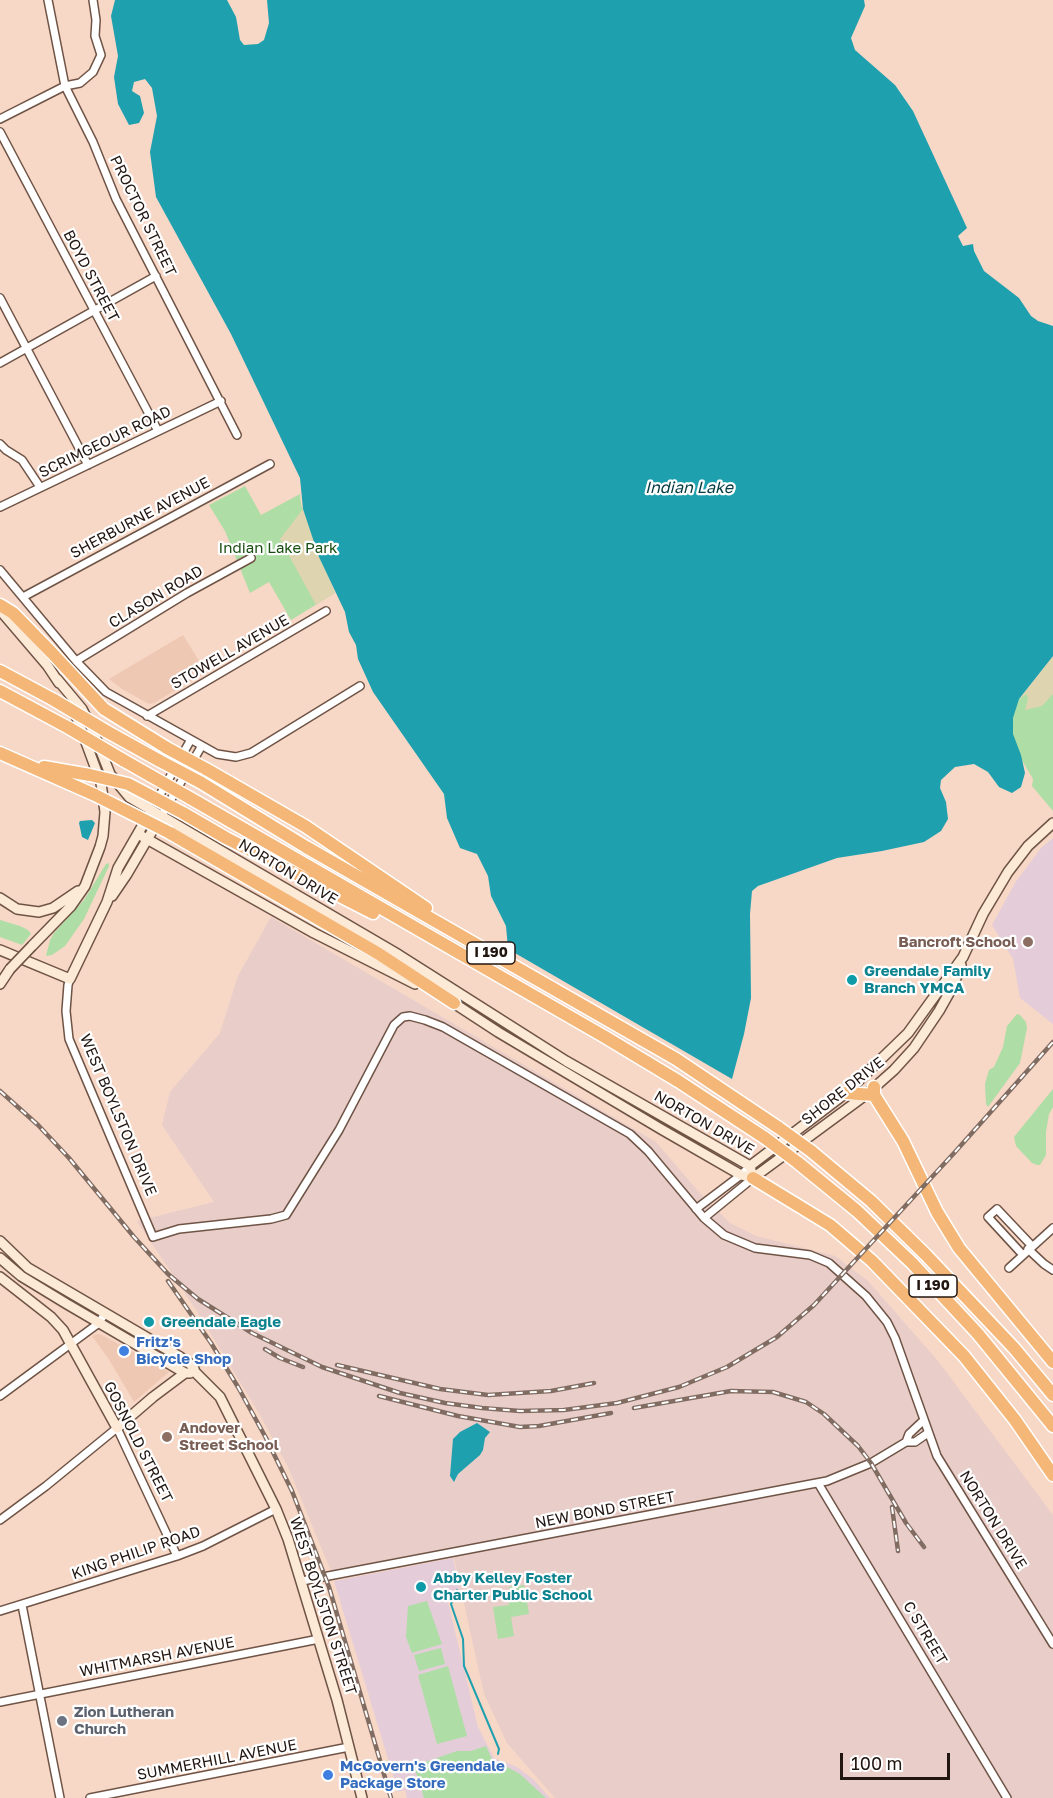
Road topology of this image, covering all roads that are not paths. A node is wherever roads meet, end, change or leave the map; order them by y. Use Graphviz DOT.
graph roads {
  1 [pos="48,0"];
  2 [pos="93,0"];
  3 [pos="65,86"];
  4 [pos="0,119"];
  5 [pos="0,132"];
  6 [pos="156,276"];
  7 [pos="0,298"];
  8 [pos="94,310"];
  9 [pos="27,348"];
  10 [pos="0,363"];
  11 [pos="221,401"];
  12 [pos="158,431"];
  13 [pos="237,435"];
  14 [pos="0,444"];
  15 [pos="270,464"];
  16 [pos="88,465"];
  17 [pos="40,487"];
  18 [pos="0,507"];
  19 [pos="251,558"];
  20 [pos="0,570"];
  21 [pos="23,597"];
  22 [pos="0,605"];
  23 [pos="0,610"];
  24 [pos="326,611"];
  25 [pos="76,660"];
  26 [pos="0,671"];
  27 [pos="57,679"];
  28 [pos="360,686"];
  29 [pos="0,691"];
  30 [pos="147,716"];
  31 [pos="190,741"];
  32 [pos="201,747"];
  33 [pos="0,753"];
  34 [pos="152,809"];
  35 [pos="162,815"];
  36 [pos="1053,823"];
  37 [pos="138,834"];
  38 [pos="147,839"];
  39 [pos="85,886"];
  40 [pos="0,898"];
  41 [pos="107,902"];
  42 [pos="463,936"];
  43 [pos="0,950"];
  44 [pos="458,953"];
  45 [pos="963,957"];
  46 [pos="70,979"];
  47 [pos="0,984"];
  48 [pos="454,1003"];
  49 [pos="872,1092"];
  50 [pos="846,1093"];
  51 [pos="748,1173"];
  52 [pos="696,1209"];
  53 [pos="705,1218"];
  54 [pos="1053,1228"];
  55 [pos="153,1237"];
  56 [pos="0,1242"];
  57 [pos="1028,1250"];
  58 [pos="0,1258"];
  59 [pos="1010,1268"];
  60 [pos="1053,1270"];
  61 [pos="0,1277"];
  62 [pos="105,1313"];
  63 [pos="99,1323"];
  64 [pos="72,1343"];
  65 [pos="1053,1362"];
  66 [pos="190,1373"];
  67 [pos="1053,1395"];
  68 [pos="0,1396"];
  69 [pos="924,1420"];
  70 [pos="1050,1422"];
  71 [pos="117,1428"];
  72 [pos="928,1433"];
  73 [pos="1053,1437"];
  74 [pos="906,1442"];
  75 [pos="1053,1475"];
  76 [pos="818,1483"];
  77 [pos="276,1509"];
  78 [pos="0,1520"];
  79 [pos="177,1556"];
  80 [pos="302,1581"];
  81 [pos="22,1605"];
  82 [pos="0,1611"];
  83 [pos="319,1639"];
  84 [pos="1053,1644"];
  85 [pos="40,1693"];
  86 [pos="0,1702"];
  87 [pos="349,1748"];
  88 [pos="60,1798"];
  89 [pos="90,1798"];
  90 [pos="362,1798"];
  91 [pos="1007,1798"];
  1 -- 3 [label="street, PROCTOR STREET"];
  2 -- 3 [label="street"];
  3 -- 4 [label="street"];
  3 -- 6 [label="street, PROCTOR STREET"];
  5 -- 8 [label="street, BOYD STREET"];
  6 -- 8 [label="street"];
  6 -- 11 [label="street, PROCTOR STREET"];
  7 -- 9 [label="street"];
  8 -- 9 [label="street"];
  8 -- 12 [label="street, BOYD STREET"];
  9 -- 10 [label="street"];
  9 -- 16 [label="street"];
  11 -- 12 [label="street, SCRIMGEOUR ROAD"];
  11 -- 13 [label="street, PROCTOR STREET"];
  12 -- 16 [label="street, SCRIMGEOUR ROAD"];
  14 -- 17 [label="street"];
  15 -- 21 [label="street, SHERBURNE AVENUE"];
  16 -- 17 [label="street, SCRIMGEOUR ROAD"];
  17 -- 18 [label="street, SCRIMGEOUR ROAD"];
  19 -- 25 [label="street, CLASON ROAD"];
  20 -- 21 [label="street"];
  21 -- 25 [label="street"];
  22 -- 42 [label="highway, bridge"];
  23 -- 27 [label="main road"];
  24 -- 30 [label="street, STOWELL AVENUE"];
  25 -- 30 [label="street"];
  26 -- 42 [label="highway, I 190, bridge"];
  27 -- 34 [label="main road, NORTON DRIVE"];
  27 -- 39 [label="main road"];
  28 -- 32 [label="street"];
  29 -- 44 [label="highway, I 190, bridge"];
  30 -- 31 [label="street"];
  31 -- 32 [label="street"];
  31 -- 34 [label="street, WEST BOYLSTON DRIVE"];
  32 -- 35 [label="street, WEST BOYLSTON DRIVE"];
  33 -- 44 [label="highway, bridge"];
  33 -- 48 [label="highway, bridge"];
  34 -- 35 [label="main road, NORTON DRIVE"];
  34 -- 37 [label="main road, WEST BOYLSTON DRIVE"];
  35 -- 38 [label="main road, WEST BOYLSTON DRIVE"];
  35 -- 51 [label="main road, NORTON DRIVE"];
  36 -- 45 [label="main road, SHORE DRIVE"];
  37 -- 38 [label="main road, NORTON DRIVE"];
  37 -- 41 [label="main road, WEST BOYLSTON DRIVE"];
  38 -- 41 [label="main road, WEST BOYLSTON DRIVE"];
  38 -- 48 [label="main road, NORTON DRIVE"];
  39 -- 40 [label="main road"];
  39 -- 47 [label="main road, bridge"];
  41 -- 46 [label="main road, WEST BOYLSTON DRIVE"];
  42 -- 67 [label="highway, I 190, bridge"];
  43 -- 46 [label="main road"];
  44 -- 70 [label="highway, I 190, bridge"];
  45 -- 49 [label="main road, SHORE DRIVE"];
  45 -- 50 [label="main road, SHORE DRIVE"];
  46 -- 55 [label="street, WEST BOYLSTON DRIVE"];
  48 -- 51 [label="main road, NORTON DRIVE"];
  49 -- 50 [label="highway"];
  49 -- 51 [label="main road, SHORE DRIVE"];
  49 -- 65 [label="highway"];
  50 -- 51 [label="main road, SHORE DRIVE"];
  51 -- 52 [label="street, SHORE DRIVE"];
  51 -- 53 [label="street, SHORE DRIVE"];
  51 -- 75 [label="highway"];
  52 -- 53 [label="street, NORTON DRIVE"];
  52 -- 55 [label="street, NORTON DRIVE"];
  53 -- 69 [label="street, NORTON DRIVE"];
  54 -- 57 [label="street"];
  56 -- 62 [label="main road, WEST BOYLSTON STREET"];
  57 -- 57 [label="street"];
  57 -- 59 [label="street"];
  57 -- 60 [label="street"];
  58 -- 63 [label="main road, WEST BOYLSTON STREET"];
  61 -- 64 [label="main road, GOSNOLD STREET"];
  62 -- 63 [label="street"];
  62 -- 66 [label="main road, WEST BOYLSTON STREET"];
  63 -- 64 [label="street"];
  63 -- 66 [label="main road, WEST BOYLSTON STREET"];
  64 -- 68 [label="street"];
  64 -- 71 [label="main road, GOSNOLD STREET"];
  66 -- 71 [label="main road"];
  66 -- 77 [label="main road, WEST BOYLSTON STREET"];
  69 -- 72 [label="street, NORTON DRIVE"];
  69 -- 74 [label="street, NEW BOND STREET"];
  70 -- 73 [label="highway"];
  71 -- 78 [label="street"];
  71 -- 79 [label="street, GOSNOLD STREET"];
  72 -- 74 [label="street, NEW BOND STREET"];
  72 -- 84 [label="street, NORTON DRIVE"];
  74 -- 76 [label="street, NEW BOND STREET"];
  76 -- 80 [label="street, NEW BOND STREET"];
  76 -- 91 [label="street, C STREET"];
  77 -- 79 [label="street, KING PHILIP ROAD"];
  77 -- 80 [label="main road, WEST BOYLSTON STREET"];
  79 -- 81 [label="street, KING PHILIP ROAD"];
  80 -- 83 [label="main road, WEST BOYLSTON STREET"];
  81 -- 82 [label="street, KING PHILIP ROAD"];
  81 -- 85 [label="street"];
  83 -- 85 [label="street, WHITMARSH AVENUE"];
  83 -- 87 [label="main road, WEST BOYLSTON STREET"];
  85 -- 86 [label="street, WHITMARSH AVENUE"];
  85 -- 88 [label="street"];
  87 -- 89 [label="street, SUMMERHILL AVENUE"];
  87 -- 90 [label="main road, WEST BOYLSTON STREET"];
}
